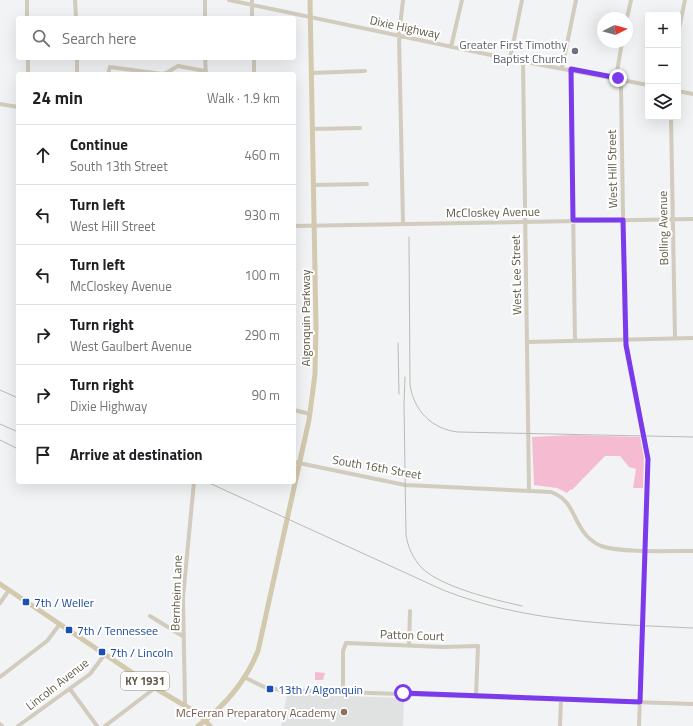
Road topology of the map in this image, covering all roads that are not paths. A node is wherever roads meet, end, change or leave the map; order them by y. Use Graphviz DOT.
graph roads {
  1 [pos="27,0"];
  2 [pos="75,0"];
  3 [pos="205,0"];
  4 [pos="229,0"];
  5 [pos="310,0"];
  6 [pos="403,0"];
  7 [pos="462,0"];
  8 [pos="522,0"];
  9 [pos="576,0"];
  10 [pos="630,0"];
  11 [pos="685,0"];
  12 [pos="252,2"];
  13 [pos="628,12"];
  14 [pos="27,16"];
  15 [pos="76,16"];
  16 [pos="205,16"];
  17 [pos="252,16"];
  18 [pos="310,18"];
  19 [pos="681,19"];
  20 [pos="398,35"];
  21 [pos="451,47"];
  22 [pos="621,48"];
  23 [pos="510,59"];
  24 [pos="28,60"];
  25 [pos="77,60"];
  26 [pos="205,60"];
  27 [pos="254,60"];
  28 [pos="523,61"];
  29 [pos="562,68"];
  30 [pos="571,69"];
  31 [pos="365,71"];
  32 [pos="28,72"];
  33 [pos="77,72"];
  34 [pos="108,72"];
  35 [pos="149,72"];
  36 [pos="168,72"];
  37 [pos="206,72"];
  38 [pos="254,72"];
  39 [pos="311,73"];
  40 [pos="618,78"];
  41 [pos="645,83"];
  42 [pos="681,92"];
  43 [pos="693,94"];
  44 [pos="0,104"];
  45 [pos="16,107"];
  46 [pos="671,120"];
  47 [pos="360,128"];
  48 [pos="312,129"];
  49 [pos="367,184"];
  50 [pos="314,186"];
  51 [pos="673,219"];
  52 [pos="693,219"];
  53 [pos="573,220"];
  54 [pos="623,220"];
  55 [pos="525,221"];
  56 [pos="403,224"];
  57 [pos="314,225"];
  58 [pos="296,226"];
  59 [pos="674,338"];
  60 [pos="693,338"];
  61 [pos="625,340"];
  62 [pos="575,341"];
  63 [pos="527,342"];
  64 [pos="296,410"];
  65 [pos="310,414"];
  66 [pos="297,463"];
  67 [pos="194,484"];
  68 [pos="293,484"];
  69 [pos="529,490"];
  70 [pos="645,550"];
  71 [pos="693,551"];
  72 [pos="0,584"];
  73 [pos="9,590"];
  74 [pos="0,603"];
  75 [pos="410,611"];
  76 [pos="150,616"];
  77 [pos="60,624"];
  78 [pos="184,637"];
  79 [pos="409,646"];
  80 [pos="105,654"];
  81 [pos="0,676"];
  82 [pos="246,678"];
  83 [pos="155,688"];
  84 [pos="70,689"];
  85 [pos="343,692"];
  86 [pos="476,696"];
  87 [pos="561,699"];
  88 [pos="640,702"];
  89 [pos="693,704"];
  90 [pos="185,705"];
  91 [pos="206,720"];
  92 [pos="18,726"];
  93 [pos="97,726"];
  94 [pos="105,726"];
  95 [pos="198,726"];
  96 [pos="210,726"];
  97 [pos="560,726"];
  98 [pos="640,726"];
  1 -- 14 [label="street"];
  2 -- 15 [label="street"];
  3 -- 16 [label="street"];
  4 -- 12 [label="street, Dixie Highway"];
  5 -- 18 [label="main road, Algonquin Parkway"];
  6 -- 20 [label="street"];
  7 -- 21 [label="street"];
  8 -- 23 [label="street"];
  9 -- 29 [label="street"];
  10 -- 13 [label="street"];
  11 -- 19 [label="street"];
  12 -- 17 [label="street"];
  12 -- 18 [label="street, Dixie Highway"];
  18 -- 20 [label="street, Dixie Highway"];
  18 -- 39 [label="main road, Algonquin Parkway"];
  20 -- 21 [label="street, Dixie Highway"];
  20 -- 56 [label="street"];
  21 -- 23 [label="street, Dixie Highway"];
  22 -- 40 [label="street, West Hill Street"];
  23 -- 28 [label="street, Dixie Highway"];
  24 -- 32 [label="street"];
  25 -- 33 [label="street"];
  26 -- 37 [label="street"];
  27 -- 38 [label="street"];
  28 -- 29 [label="street, Dixie Highway"];
  28 -- 55 [label="street, West Lee Street"];
  29 -- 30 [label="street, Dixie Highway"];
  30 -- 40 [label="street, Dixie Highway"];
  30 -- 53 [label="street"];
  31 -- 39 [label="street"];
  34 -- 35 [label="street"];
  36 -- 37 [label="street"];
  39 -- 48 [label="main road, Algonquin Parkway"];
  40 -- 41 [label="street, Dixie Highway"];
  40 -- 54 [label="street, West Hill Street"];
  42 -- 43 [label="street"];
  44 -- 45 [label="street"];
  46 -- 51 [label="street, Bolling Avenue"];
  47 -- 48 [label="street"];
  48 -- 50 [label="main road, Algonquin Parkway"];
  49 -- 50 [label="street"];
  50 -- 57 [label="main road, Algonquin Parkway"];
  51 -- 52 [label="street, McCloskey Avenue"];
  51 -- 54 [label="street, McCloskey Avenue"];
  51 -- 59 [label="street, Bolling Avenue"];
  53 -- 54 [label="street, McCloskey Avenue"];
  53 -- 55 [label="street, McCloskey Avenue"];
  53 -- 62 [label="street"];
  54 -- 61 [label="street, West Hill Street"];
  55 -- 56 [label="street, McCloskey Avenue"];
  55 -- 63 [label="street, West Lee Street"];
  56 -- 57 [label="street, McCloskey Avenue"];
  57 -- 58 [label="street, McCloskey Avenue"];
  57 -- 65 [label="main road, Algonquin Parkway"];
  59 -- 60 [label="street"];
  59 -- 61 [label="street"];
  61 -- 62 [label="street"];
  61 -- 70 [label="street, West Hill Street"];
  62 -- 63 [label="street"];
  63 -- 69 [label="street, West Lee Street"];
  64 -- 65 [label="street"];
  65 -- 66 [label="main road, Algonquin Parkway"];
  66 -- 69 [label="street, South 16th Street"];
  67 -- 78 [label="street, Bernheim Lane"];
  68 -- 82 [label="main road, Algonquin Parkway"];
  69 -- 70 [label="street, South 16th Street"];
  70 -- 71 [label="street, South 16th Street"];
  70 -- 88 [label="street, West Hill Street"];
  72 -- 73 [label="main road, KY 1931"];
  73 -- 74 [label="street"];
  73 -- 77 [label="main road, KY 1931"];
  75 -- 79 [label="street"];
  76 -- 78 [label="street"];
  77 -- 80 [label="main road, KY 1931"];
  77 -- 81 [label="street"];
  78 -- 90 [label="street, Bernheim Lane"];
  79 -- 85 [label="street, Patton Court"];
  79 -- 86 [label="street, Patton Court"];
  80 -- 83 [label="main road, KY 1931"];
  80 -- 84 [label="street, Lincoln Avenue"];
  82 -- 85 [label="street"];
  82 -- 91 [label="main road, Algonquin Parkway"];
  83 -- 90 [label="main road, KY 1931"];
  83 -- 94 [label="street"];
  84 -- 92 [label="street, Lincoln Avenue"];
  84 -- 93 [label="street"];
  85 -- 86 [label="street"];
  86 -- 87 [label="street"];
  87 -- 88 [label="street"];
  87 -- 97 [label="street"];
  88 -- 89 [label="street"];
  88 -- 98 [label="street, West Hill Street"];
  90 -- 91 [label="main road, KY 1931"];
  91 -- 95 [label="main road, Algonquin Parkway"];
  91 -- 96 [label="main road"];
}
